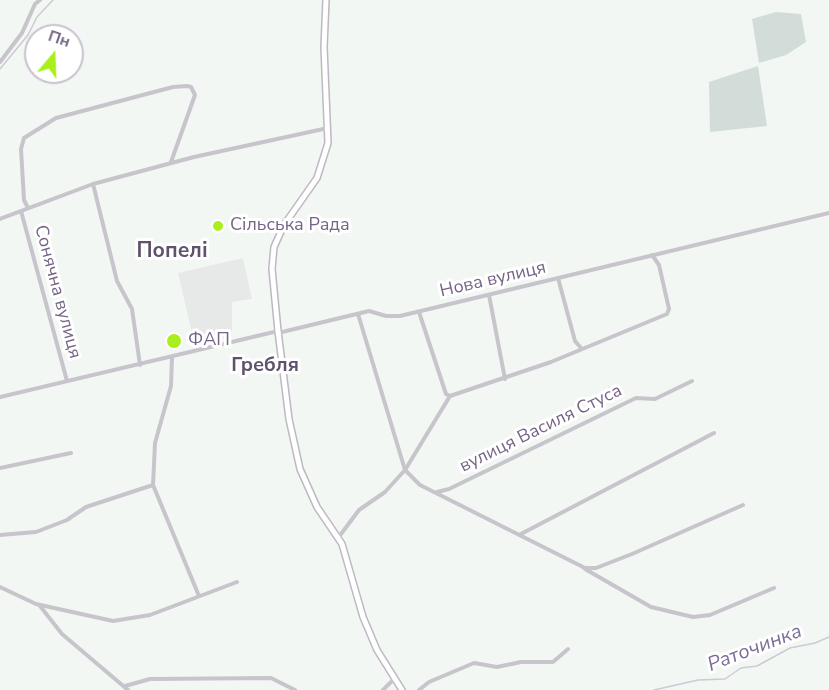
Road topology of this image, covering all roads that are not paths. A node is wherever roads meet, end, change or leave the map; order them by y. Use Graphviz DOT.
graph roads {
  1 [pos="40,0"];
  2 [pos="326,0"];
  3 [pos="0,62"];
  4 [pos="328,128"];
  5 [pos="171,163"];
  6 [pos="93,184"];
  7 [pos="28,208"];
  8 [pos="21,211"];
  9 [pos="829,213"];
  10 [pos="0,219"];
  11 [pos="652,255"];
  12 [pos="558,278"];
  13 [pos="489,295"];
  14 [pos="418,312"];
  15 [pos="358,314"];
  16 [pos="278,332"];
  17 [pos="581,348"];
  18 [pos="172,357"];
  19 [pos="140,365"];
  20 [pos="505,380"];
  21 [pos="68,381"];
  22 [pos="692,381"];
  23 [pos="0,397"];
  24 [pos="448,397"];
  25 [pos="714,433"];
  26 [pos="71,453"];
  27 [pos="0,468"];
  28 [pos="405,470"];
  29 [pos="153,485"];
  30 [pos="436,492"];
  31 [pos="742,505"];
  32 [pos="0,535"];
  33 [pos="519,536"];
  34 [pos="338,537"];
  35 [pos="585,568"];
  36 [pos="237,582"];
  37 [pos="0,587"];
  38 [pos="774,588"];
  39 [pos="199,596"];
  40 [pos="36,604"];
  41 [pos="568,649"];
  42 [pos="394,679"];
  43 [pos="126,688"];
  44 [pos="296,690"];
  45 [pos="383,690"];
  46 [pos="402,690"];
  47 [pos="419,690"];
  1 -- 3 [label="street"];
  2 -- 4 [label="main road"];
  4 -- 5 [label="street"];
  4 -- 16 [label="main road"];
  5 -- 6 [label="street"];
  5 -- 7 [label="street"];
  6 -- 7 [label="street"];
  6 -- 19 [label="street"];
  7 -- 8 [label="street"];
  8 -- 10 [label="street"];
  8 -- 21 [label="street, Сонячна вулиця"];
  9 -- 11 [label="street, Нова вулиця"];
  11 -- 12 [label="street, Нова вулиця"];
  11 -- 17 [label="street"];
  12 -- 13 [label="street, Нова вулиця"];
  12 -- 17 [label="street"];
  13 -- 14 [label="street, Нова вулиця"];
  13 -- 20 [label="street"];
  14 -- 15 [label="street, Нова вулиця"];
  14 -- 24 [label="street"];
  15 -- 16 [label="street, Нова вулиця"];
  15 -- 28 [label="street"];
  16 -- 18 [label="street, Сонячна вулиця"];
  16 -- 34 [label="main road"];
  17 -- 20 [label="street"];
  18 -- 19 [label="street, Сонячна вулиця"];
  18 -- 29 [label="street"];
  19 -- 21 [label="street, Сонячна вулиця"];
  20 -- 24 [label="street"];
  21 -- 23 [label="street, Сонячна вулиця"];
  22 -- 30 [label="street, вулиця Василя Стуса"];
  24 -- 28 [label="street"];
  25 -- 33 [label="street"];
  26 -- 27 [label="street"];
  28 -- 30 [label="street"];
  28 -- 34 [label="street"];
  29 -- 32 [label="street"];
  29 -- 39 [label="street"];
  30 -- 33 [label="street"];
  31 -- 35 [label="street"];
  33 -- 35 [label="street"];
  34 -- 42 [label="main road"];
  35 -- 38 [label="street"];
  36 -- 39 [label="street"];
  37 -- 40 [label="street"];
  39 -- 40 [label="street"];
  40 -- 43 [label="street"];
  41 -- 47 [label="street"];
  42 -- 45 [label="street"];
  42 -- 46 [label="main road"];
  43 -- 44 [label="street"];
}
